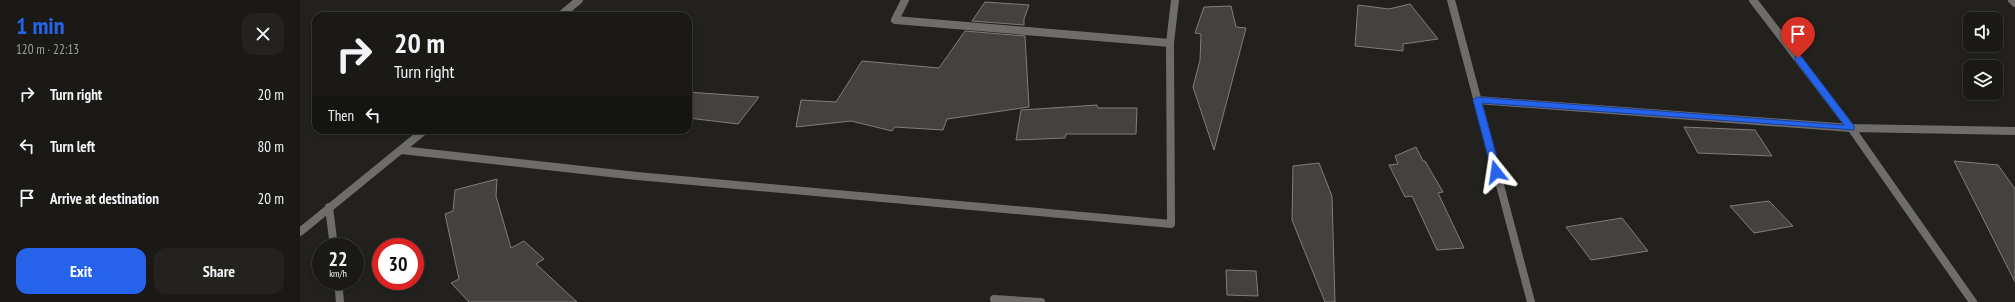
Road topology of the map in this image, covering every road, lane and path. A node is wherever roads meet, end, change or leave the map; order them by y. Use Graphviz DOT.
graph roads {
  1 [pos="579,0"];
  2 [pos="905,0"];
  3 [pos="1175,0"];
  4 [pos="1451,0"];
  5 [pos="1753,0"];
  6 [pos="2012,0"];
  7 [pos="2015,3"];
  8 [pos="565,12"];
  9 [pos="1170,43"];
  10 [pos="1477,100"];
  11 [pos="1851,128"];
  12 [pos="2015,130"];
  13 [pos="420,134"];
  14 [pos="401,150"];
  15 [pos="329,207"];
  16 [pos="300,232"];
  17 [pos="333,238"];
  18 [pos="339,290"];
  19 [pos="994,299"];
  20 [pos="340,302"];
  21 [pos="1041,302"];
  22 [pos="1531,302"];
  23 [pos="1973,302"];
  1 -- 8 [label="street"];
  2 -- 9 [label="street"];
  3 -- 9 [label="street"];
  4 -- 10 [label="street"];
  5 -- 11 [label="street"];
  6 -- 7 [label="street"];
  9 -- 14 [label="street"];
  10 -- 11 [label="street"];
  10 -- 22 [label="street"];
  11 -- 12 [label="street"];
  11 -- 23 [label="street"];
  13 -- 14 [label="street"];
  14 -- 15 [label="street"];
  15 -- 16 [label="street"];
  15 -- 17 [label="street"];
  18 -- 20 [label="street"];
  19 -- 21 [label="street"];
}
